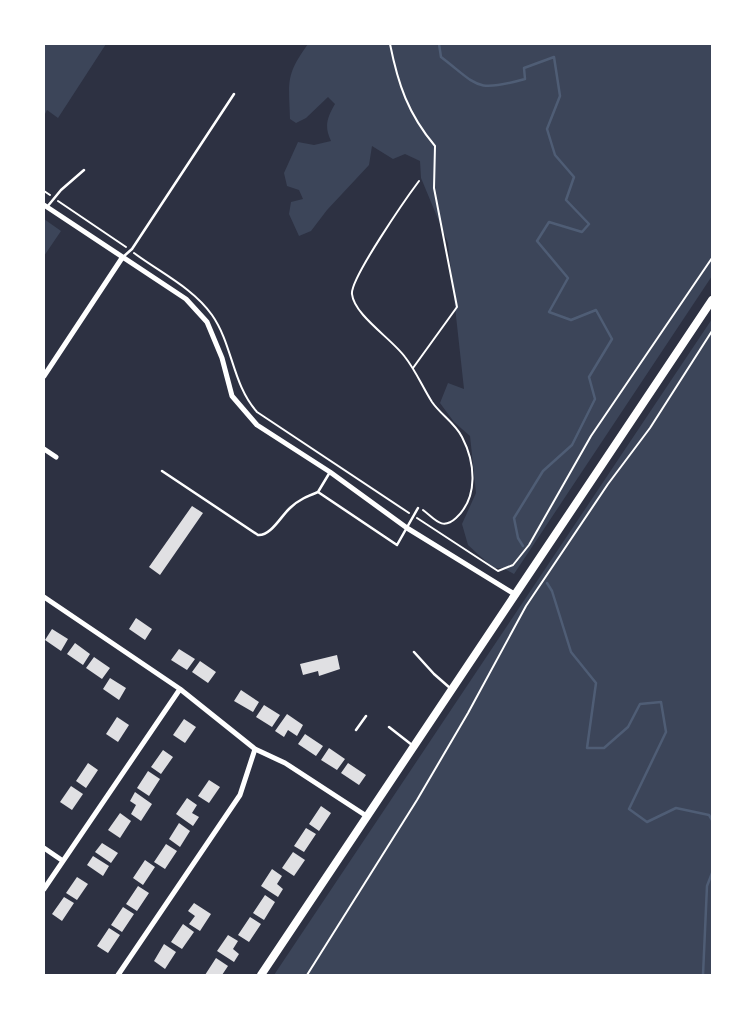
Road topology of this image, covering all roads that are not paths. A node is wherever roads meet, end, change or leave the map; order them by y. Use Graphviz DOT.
graph roads {
  1 [pos="234,94"];
  2 [pos="84,170"];
  3 [pos="46,206"];
  4 [pos="122,258"];
  5 [pos="712,300"];
  6 [pos="44,376"];
  7 [pos="44,449"];
  8 [pos="56,457"];
  9 [pos="162,471"];
  10 [pos="330,472"];
  11 [pos="318,492"];
  12 [pos="418,508"];
  13 [pos="407,528"];
  14 [pos="516,596"];
  15 [pos="44,597"];
  16 [pos="414,652"];
  17 [pos="180,689"];
  18 [pos="454,690"];
  19 [pos="366,716"];
  20 [pos="389,727"];
  21 [pos="356,730"];
  22 [pos="416,747"];
  23 [pos="255,749"];
  24 [pos="368,817"];
  25 [pos="44,848"];
  26 [pos="63,861"];
  27 [pos="44,889"];
  28 [pos="118,975"];
  29 [pos="261,975"];
  1 -- 4 [label="lane"];
  2 -- 3 [label="lane"];
  3 -- 4 [label="street"];
  4 -- 6 [label="street"];
  4 -- 10 [label="street"];
  5 -- 14 [label="main road"];
  7 -- 8 [label="street"];
  9 -- 11 [label="lane"];
  10 -- 11 [label="lane"];
  10 -- 13 [label="street"];
  11 -- 13 [label="lane"];
  12 -- 13 [label="lane"];
  13 -- 14 [label="street"];
  14 -- 18 [label="main road"];
  15 -- 17 [label="street"];
  16 -- 18 [label="lane"];
  17 -- 23 [label="street"];
  17 -- 26 [label="street"];
  18 -- 22 [label="main road"];
  19 -- 21 [label="lane"];
  20 -- 22 [label="lane"];
  22 -- 24 [label="main road"];
  23 -- 24 [label="street"];
  23 -- 28 [label="street"];
  24 -- 29 [label="main road"];
  25 -- 26 [label="street"];
  26 -- 27 [label="street"];
}
